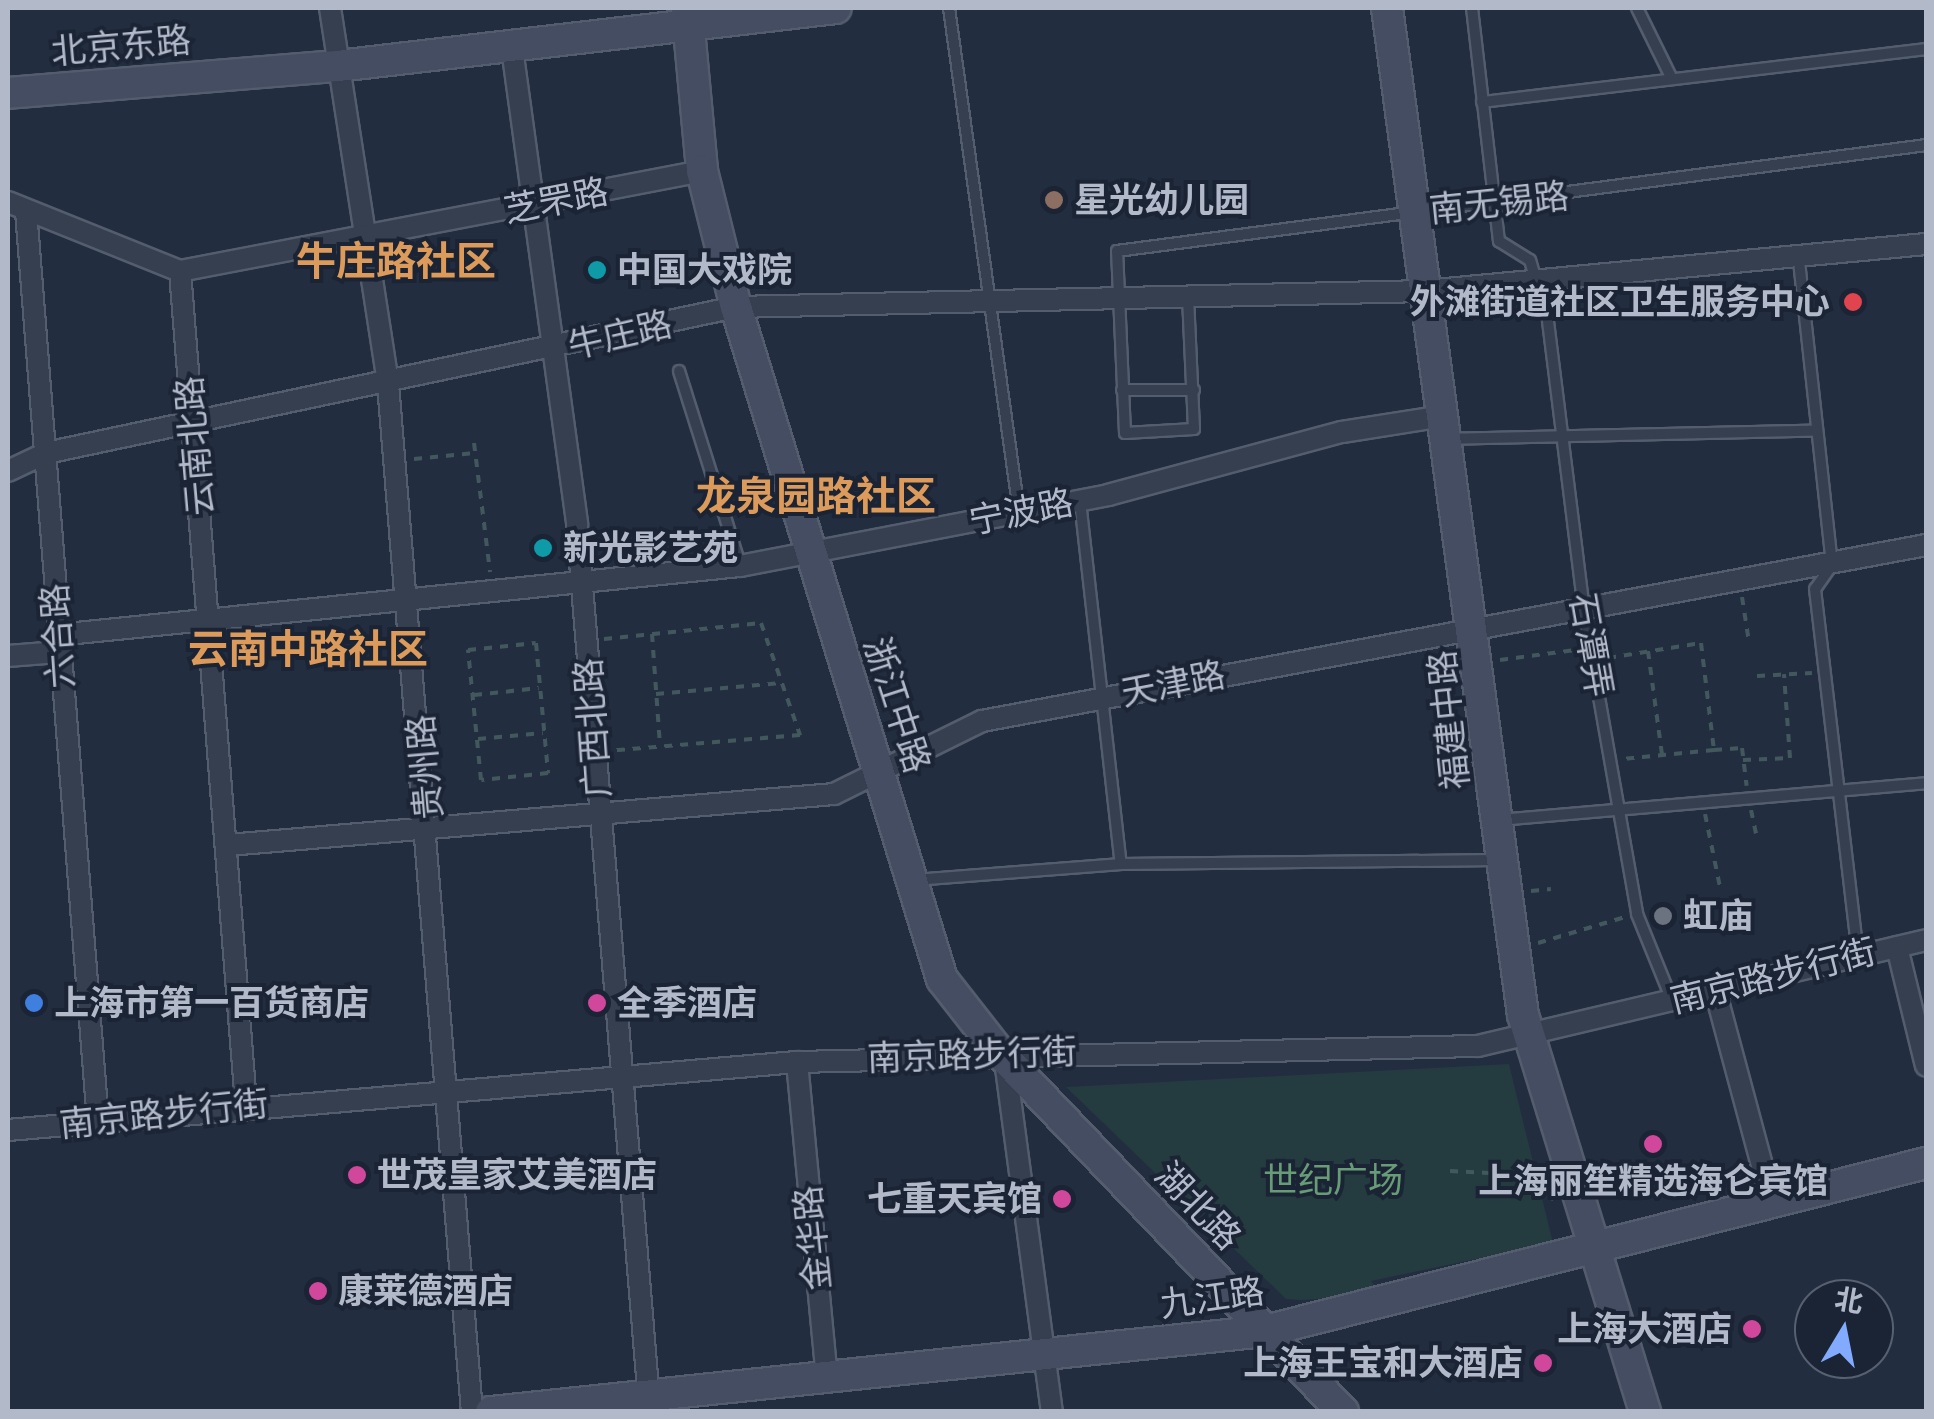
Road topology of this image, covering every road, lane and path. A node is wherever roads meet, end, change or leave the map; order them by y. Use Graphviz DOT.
graph roads {
  1 [pos="330,8"];
  2 [pos="836,8"];
  3 [pos="950,8"];
  4 [pos="1387,8"];
  5 [pos="1472,8"];
  6 [pos="1636,8"];
  7 [pos="687,17"];
  8 [pos="512,48"];
  9 [pos="1926,49"];
  10 [pos="338,66"];
  11 [pos="1671,77"];
  12 [pos="8,93"];
  13 [pos="1482,102"];
  14 [pos="1926,146"];
  15 [pos="702,172"];
  16 [pos="1493,204"];
  17 [pos="536,205"];
  18 [pos="17,206"];
  19 [pos="1412,213"];
  20 [pos="366,238"];
  21 [pos="1926,244"];
  22 [pos="1800,261"];
  23 [pos="180,271"];
  24 [pos="1540,282"];
  25 [pos="1425,291"];
  26 [pos="1188,296"];
  27 [pos="1116,298"];
  28 [pos="996,300"];
  29 [pos="736,307"];
  30 [pos="556,350"];
  31 [pos="679,371"];
  32 [pos="388,384"];
  33 [pos="1122,390"];
  34 [pos="1194,390"];
  35 [pos="193,424"];
  36 [pos="1445,427"];
  37 [pos="1813,431"];
  38 [pos="1560,432"];
  39 [pos="474,443"];
  40 [pos="46,453"];
  41 [pos="475,453"];
  42 [pos="395,461"];
  43 [pos="8,471"];
  44 [pos="1080,500"];
  45 [pos="1019,512"];
  46 [pos="1926,545"];
  47 [pos="809,554"];
  48 [pos="1832,565"];
  49 [pos="740,566"];
  50 [pos="1739,583"];
  51 [pos="582,584"];
  52 [pos="492,594"];
  53 [pos="410,603"];
  54 [pos="1584,612"];
  55 [pos="211,622"];
  56 [pos="1477,632"];
  57 [pos="652,634"];
  58 [pos="587,640"];
  59 [pos="1748,642"];
  60 [pos="58,643"];
  61 [pos="1590,648"];
  62 [pos="1648,652"];
  63 [pos="8,656"];
  64 [pos="1593,660"];
  65 [pos="1480,662"];
  66 [pos="1826,672"];
  67 [pos="1784,674"];
  68 [pos="1756,676"];
  69 [pos="782,683"];
  70 [pos="540,688"];
  71 [pos="656,694"];
  72 [pos="474,695"];
  73 [pos="1100,698"];
  74 [pos="544,732"];
  75 [pos="478,739"];
  76 [pos="660,746"];
  77 [pos="1714,750"];
  78 [pos="596,752"];
  79 [pos="1662,754"];
  80 [pos="1611,760"];
  81 [pos="1743,760"];
  82 [pos="880,774"];
  83 [pos="1926,783"];
  84 [pos="1838,791"];
  85 [pos="1749,797"];
  86 [pos="1702,800"];
  87 [pos="1619,807"];
  88 [pos="599,816"];
  89 [pos="1497,820"];
  90 [pos="431,829"];
  91 [pos="1756,834"];
  92 [pos="228,845"];
  93 [pos="1502,860"];
  94 [pos="1120,864"];
  95 [pos="912,880"];
  96 [pos="1720,887"];
  97 [pos="1636,914"];
  98 [pos="1926,940"];
  99 [pos="1897,947"];
  100 [pos="1514,950"];
  101 [pos="1858,956"];
  102 [pos="1715,990"];
  103 [pos="1672,1000"];
  104 [pos="1528,1038"];
  105 [pos="999,1052"];
  106 [pos="796,1062"];
  107 [pos="1926,1066"];
  108 [pos="622,1076"];
  109 [pos="448,1090"];
  110 [pos="246,1104"];
  111 [pos="98,1121"];
  112 [pos="11,1134"];
  113 [pos="1926,1163"];
  114 [pos="1450,1171"];
  115 [pos="1772,1203"];
  116 [pos="1558,1204"];
  117 [pos="1594,1254"];
  118 [pos="1265,1331"];
  119 [pos="1045,1356"];
  120 [pos="827,1379"];
  121 [pos="649,1404"];
  122 [pos="472,1412"];
  123 [pos="491,1412"];
  124 [pos="1052,1412"];
  125 [pos="1343,1412"];
  126 [pos="1645,1412"];
  1 -- 10 [label="street, 贵州路"];
  2 -- 7 [label="street, 北京东路"];
  3 -- 28 [label="lane"];
  4 -- 19 [label="street, 福建中路"];
  5 -- 13 [label="lane"];
  6 -- 11 [label="lane"];
  7 -- 8 [label="street, 北京东路"];
  7 -- 15 [label="street, 浙江中路"];
  8 -- 10 [label="street, 北京东路"];
  8 -- 17 [label="street, 广西北路"];
  9 -- 11 [label="lane"];
  10 -- 12 [label="street, 北京东路"];
  10 -- 20 [label="street, 贵州路"];
  11 -- 13 [label="lane"];
  13 -- 16 [label="lane"];
  14 -- 16 [label="lane, 南无锡路"];
  15 -- 17 [label="street, 芝罘路"];
  15 -- 29 [label="street, 浙江中路"];
  16 -- 19 [label="lane, 南无锡路"];
  16 -- 24 [label="lane"];
  17 -- 20 [label="street, 芝罘路"];
  17 -- 30 [label="street, 广西北路"];
  18 -- 23 [label="street"];
  18 -- 40 [label="street, 六合路"];
  19 -- 25 [label="street, 福建中路"];
  19 -- 27 [label="lane, 南无锡路"];
  20 -- 23 [label="street, 芝罘路"];
  20 -- 32 [label="street, 贵州路"];
  21 -- 22 [label="street"];
  22 -- 24 [label="street"];
  22 -- 37 [label="lane"];
  23 -- 35 [label="street, 云南北路"];
  24 -- 25 [label="street"];
  24 -- 38 [label="lane, 石潭弄"];
  25 -- 26 [label="street, 牛庄路"];
  25 -- 36 [label="street, 福建中路"];
  26 -- 27 [label="street, 牛庄路"];
  26 -- 34 [label="lane"];
  27 -- 28 [label="street, 牛庄路"];
  27 -- 33 [label="lane"];
  28 -- 29 [label="street, 牛庄路"];
  28 -- 45 [label="lane"];
  29 -- 30 [label="street, 牛庄路"];
  29 -- 47 [label="street, 浙江中路"];
  30 -- 32 [label="street, 牛庄路"];
  30 -- 51 [label="street, 广西北路"];
  31 -- 49 [label="lane"];
  32 -- 35 [label="street, 牛庄路"];
  32 -- 42 [label="street, 贵州路"];
  33 -- 34 [label="lane"];
  33 -- 34 [label="lane"];
  35 -- 40 [label="street, 牛庄路"];
  35 -- 55 [label="street, 云南北路"];
  36 -- 38 [label="lane"];
  36 -- 44 [label="street, 宁波路"];
  36 -- 56 [label="street, 福建中路"];
  37 -- 38 [label="lane"];
  37 -- 48 [label="lane"];
  38 -- 54 [label="lane, 石潭弄"];
  39 -- 41 [label="path"];
  40 -- 43 [label="street, 牛庄路"];
  40 -- 60 [label="street, 六合路"];
  41 -- 42 [label="path"];
  41 -- 52 [label="path"];
  42 -- 53 [label="street, 贵州路"];
  44 -- 45 [label="street, 宁波路"];
  44 -- 73 [label="lane"];
  45 -- 47 [label="street, 宁波路"];
  46 -- 48 [label="street, 天津路"];
  47 -- 49 [label="street, 宁波路"];
  47 -- 82 [label="street, 浙江中路"];
  48 -- 50 [label="street, 天津路"];
  48 -- 66 [label="lane"];
  49 -- 51 [label="street, 宁波路"];
  50 -- 54 [label="street, 天津路"];
  50 -- 59 [label="path"];
  51 -- 52 [label="street, 宁波路"];
  51 -- 58 [label="street, 广西北路"];
  52 -- 53 [label="street, 宁波路"];
  53 -- 55 [label="street, 宁波路"];
  53 -- 90 [label="street, 贵州路"];
  54 -- 56 [label="street, 天津路"];
  54 -- 61 [label="lane, 石潭弄"];
  55 -- 60 [label="street, 宁波路"];
  55 -- 92 [label="street, 云南北路"];
  56 -- 65 [label="street, 福建中路"];
  56 -- 73 [label="street, 天津路"];
  57 -- 58 [label="path"];
  57 -- 69 [label="path"];
  57 -- 71 [label="path"];
  58 -- 78 [label="street, 广西北路"];
  60 -- 63 [label="street, 宁波路"];
  60 -- 111 [label="street, 六合路"];
  61 -- 64 [label="lane, 石潭弄"];
  61 -- 65 [label="path"];
  62 -- 64 [label="path"];
  62 -- 77 [label="path"];
  62 -- 79 [label="path"];
  64 -- 80 [label="lane, 石潭弄"];
  65 -- 89 [label="street, 福建中路"];
  66 -- 67 [label="path"];
  66 -- 84 [label="lane"];
  67 -- 68 [label="path"];
  67 -- 81 [label="path"];
  69 -- 71 [label="path"];
  69 -- 76 [label="path"];
  70 -- 72 [label="path"];
  70 -- 72 [label="path"];
  70 -- 74 [label="path"];
  71 -- 76 [label="path"];
  72 -- 75 [label="path"];
  73 -- 82 [label="street, 天津路"];
  73 -- 94 [label="lane"];
  74 -- 75 [label="path"];
  74 -- 75 [label="path"];
  76 -- 78 [label="path"];
  77 -- 79 [label="path"];
  77 -- 81 [label="path"];
  78 -- 88 [label="street, 广西北路"];
  79 -- 80 [label="path"];
  80 -- 87 [label="lane, 石潭弄"];
  81 -- 85 [label="path"];
  82 -- 88 [label="street, 天津路"];
  82 -- 95 [label="street, 浙江中路"];
  83 -- 84 [label="lane"];
  84 -- 85 [label="lane"];
  84 -- 101 [label="lane"];
  85 -- 86 [label="lane"];
  85 -- 91 [label="path"];
  86 -- 87 [label="lane"];
  86 -- 96 [label="path"];
  87 -- 89 [label="lane"];
  87 -- 97 [label="lane, 石潭弄"];
  88 -- 90 [label="street, 天津路"];
  88 -- 108 [label="street, 广西北路"];
  89 -- 93 [label="street, 福建中路"];
  90 -- 92 [label="street, 天津路"];
  90 -- 109 [label="street, 贵州路"];
  92 -- 110 [label="street, 云南北路"];
  93 -- 94 [label="lane"];
  93 -- 100 [label="street, 福建中路"];
  94 -- 95 [label="lane"];
  95 -- 105 [label="street, 浙江中路"];
  97 -- 100 [label="path"];
  97 -- 103 [label="lane, 石潭弄"];
  98 -- 99 [label="street, 南京路步行街"];
  99 -- 101 [label="street, 南京路步行街"];
  99 -- 107 [label="street"];
  100 -- 104 [label="street, 福建中路"];
  101 -- 102 [label="street, 南京路步行街"];
  102 -- 103 [label="street, 南京路步行街"];
  102 -- 115 [label="street"];
  103 -- 104 [label="street, 南京路步行街"];
  104 -- 105 [label="street, 南京路步行街"];
  104 -- 117 [label="street, 福建中路"];
  105 -- 106 [label="street, 南京路步行街"];
  105 -- 118 [label="street, 湖北路"];
  105 -- 119 [label="street, 浙江中路"];
  106 -- 108 [label="street, 南京路步行街"];
  106 -- 120 [label="street, 金华路"];
  108 -- 109 [label="street, 南京路步行街"];
  108 -- 121 [label="street, 广西北路"];
  109 -- 110 [label="street, 南京路步行街"];
  109 -- 122 [label="street, 贵州路"];
  110 -- 111 [label="street, 南京路步行街"];
  111 -- 112 [label="street, 南京路步行街"];
  113 -- 115 [label="street, 九江路"];
  114 -- 116 [label="path"];
  115 -- 117 [label="street, 九江路"];
  117 -- 118 [label="street, 九江路"];
  117 -- 126 [label="street, 福建中路"];
  118 -- 119 [label="street, 九江路"];
  118 -- 125 [label="street, 湖北路"];
  119 -- 120 [label="street, 九江路"];
  119 -- 124 [label="street, 浙江中路"];
  120 -- 121 [label="street, 九江路"];
  121 -- 123 [label="street, 九江路"];
}
